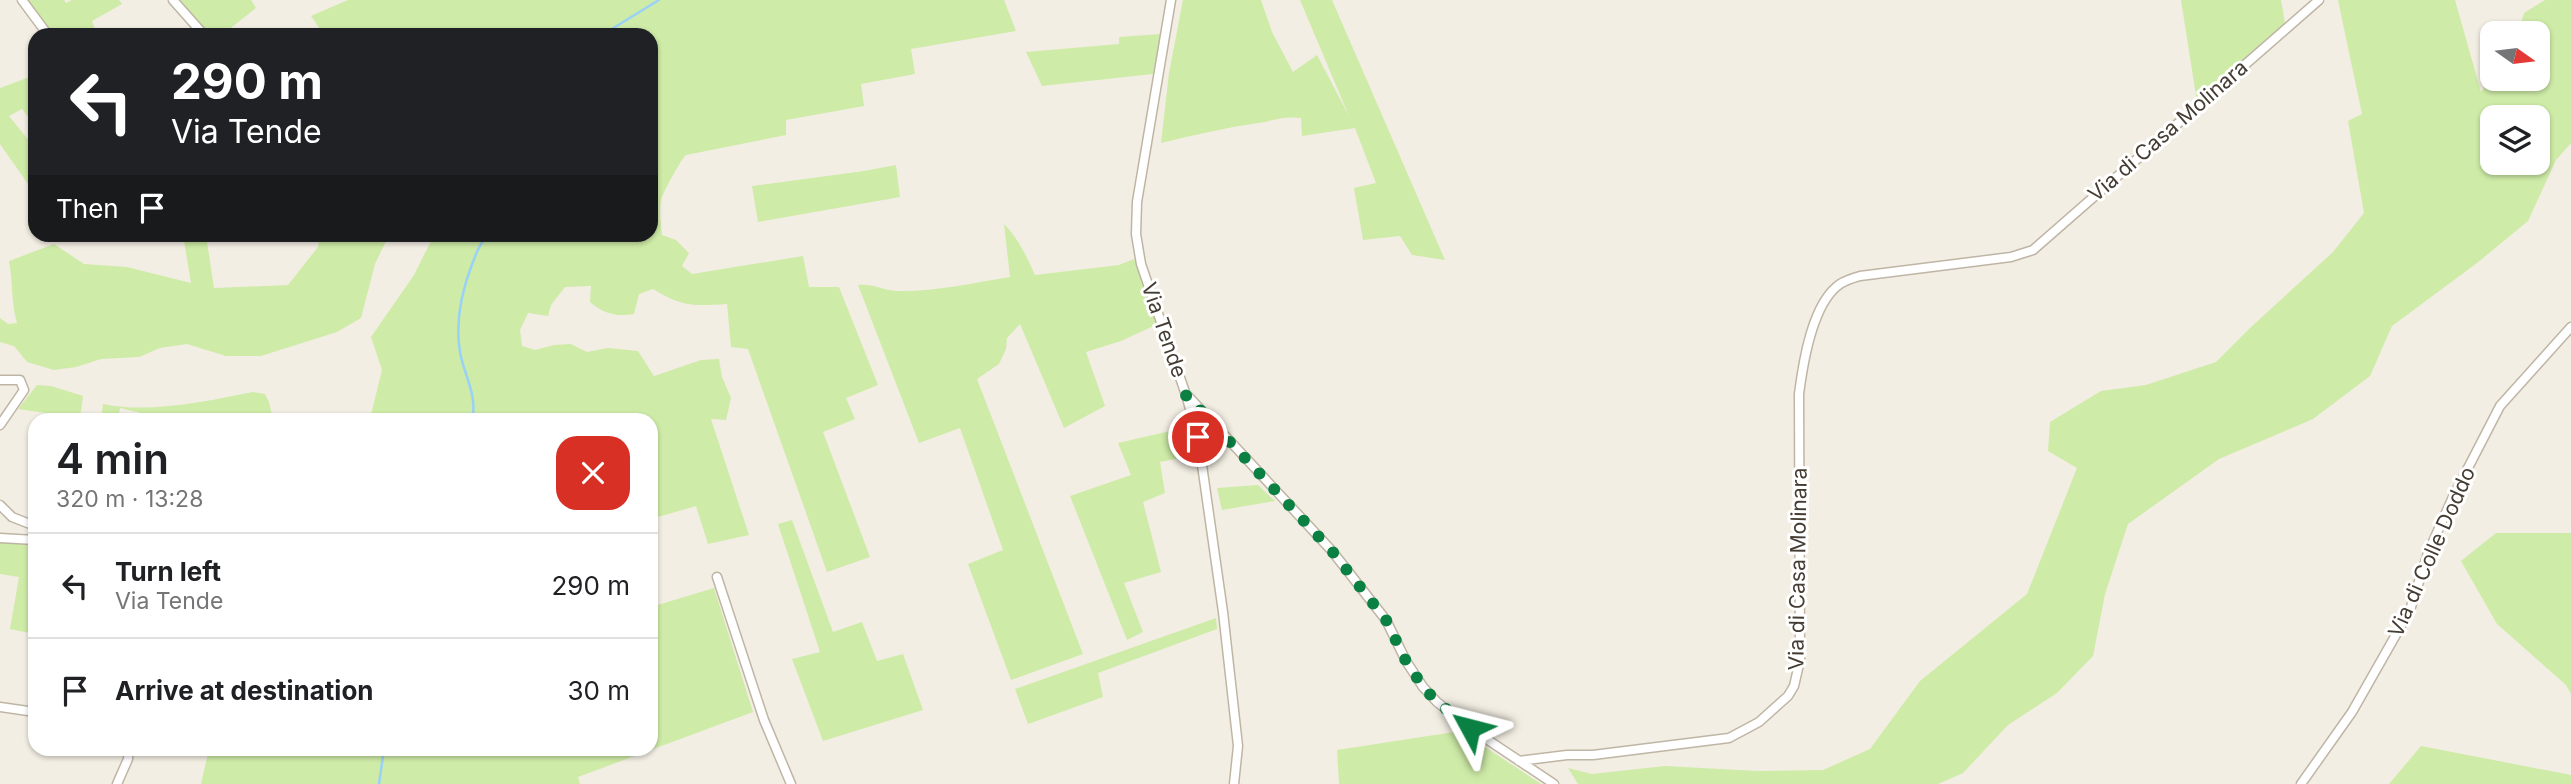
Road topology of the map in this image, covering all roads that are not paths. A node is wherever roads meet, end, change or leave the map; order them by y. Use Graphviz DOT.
graph roads {
  1 [pos="22,0"];
  2 [pos="173,0"];
  3 [pos="1171,0"];
  4 [pos="2319,0"];
  5 [pos="43,28"];
  6 [pos="198,28"];
  7 [pos="2571,327"];
  8 [pos="0,380"];
  9 [pos="1186,395"];
  10 [pos="0,425"];
  11 [pos="0,505"];
  12 [pos="28,523"];
  13 [pos="0,538"];
  14 [pos="28,540"];
  15 [pos="717,577"];
  16 [pos="0,707"];
  17 [pos="28,711"];
  18 [pos="128,756"];
  19 [pos="1519,761"];
  20 [pos="117,784"];
  21 [pos="791,784"];
  22 [pos="1234,784"];
  23 [pos="1554,784"];
  24 [pos="2301,784"];
  1 -- 5 [label="street"];
  2 -- 6 [label="street"];
  3 -- 9 [label="street, Via Tende"];
  4 -- 19 [label="street, Via di Casa Molinara"];
  7 -- 24 [label="street, Via di Colle Doddo"];
  8 -- 10 [label="street"];
  9 -- 19 [label="street"];
  9 -- 22 [label="street, Via Tende"];
  11 -- 12 [label="street"];
  13 -- 14 [label="street"];
  15 -- 21 [label="street"];
  16 -- 17 [label="street"];
  18 -- 20 [label="street"];
  19 -- 23 [label="street"];
}
